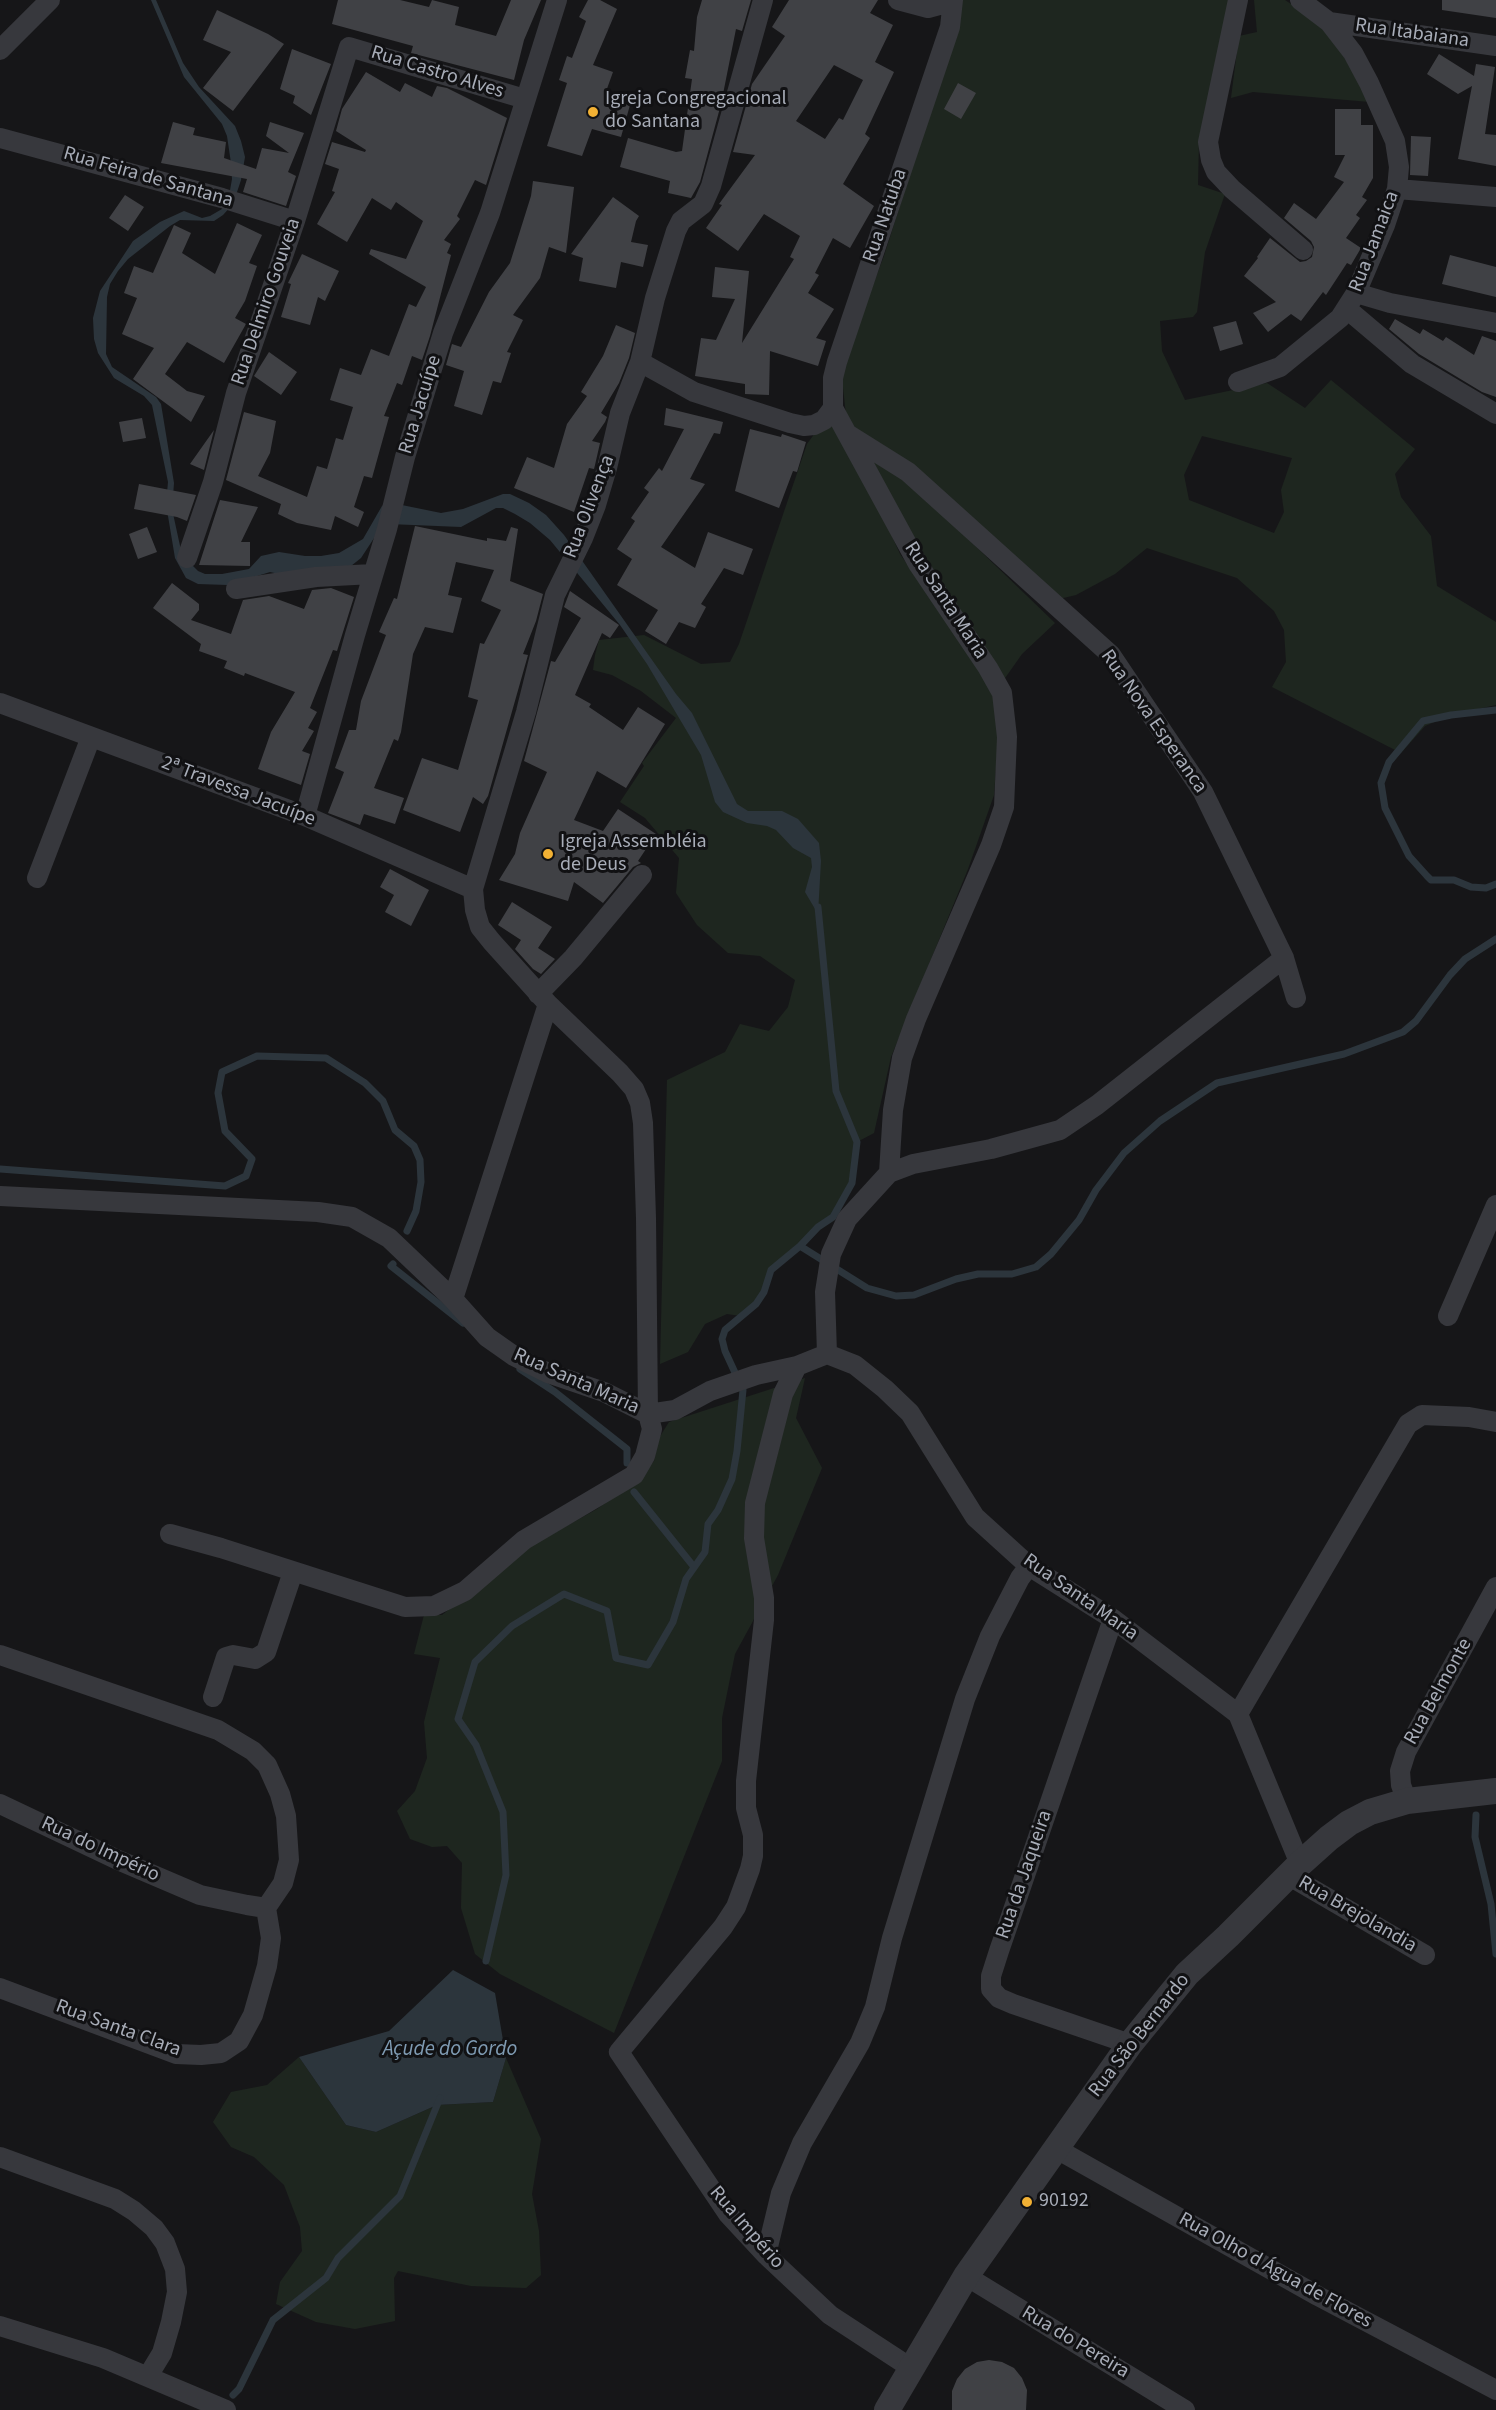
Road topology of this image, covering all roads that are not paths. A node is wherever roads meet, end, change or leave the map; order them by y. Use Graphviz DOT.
graph roads {
  1 [pos="50,0"];
  2 [pos="557,0"];
  3 [pos="763,0"];
  4 [pos="898,0"];
  5 [pos="945,0"];
  6 [pos="953,0"];
  7 [pos="1238,0"];
  8 [pos="1300,0"];
  9 [pos="1329,22"];
  10 [pos="1496,46"];
  11 [pos="349,47"];
  12 [pos="0,50"];
  13 [pos="525,99"];
  14 [pos="0,138"];
  15 [pos="1397,189"];
  16 [pos="1496,197"];
  17 [pos="295,221"];
  18 [pos="1303,250"];
  19 [pos="1352,301"];
  20 [pos="1496,323"];
  21 [pos="640,362"];
  22 [pos="1238,382"];
  23 [pos="833,408"];
  24 [pos="1496,414"];
  25 [pos="849,435"];
  26 [pos="187,558"];
  27 [pos="373,574"];
  28 [pos="236,589"];
  29 [pos="0,703"];
  30 [pos="91,737"];
  31 [pos="305,816"];
  32 [pos="642,875"];
  33 [pos="37,878"];
  34 [pos="473,889"];
  35 [pos="1284,958"];
  36 [pos="1296,998"];
  37 [pos="543,999"];
  38 [pos="889,1173"];
  39 [pos="0,1196"];
  40 [pos="1496,1205"];
  41 [pos="453,1299"];
  42 [pos="1448,1316"];
  43 [pos="827,1354"];
  44 [pos="797,1366"];
  45 [pos="648,1414"];
  46 [pos="1496,1422"];
  47 [pos="170,1534"];
  48 [pos="1029,1566"];
  49 [pos="293,1572"];
  50 [pos="1496,1587"];
  51 [pos="1113,1618"];
  52 [pos="0,1655"];
  53 [pos="213,1697"];
  54 [pos="1238,1714"];
  55 [pos="1496,1791"];
  56 [pos="1407,1801"];
  57 [pos="0,1804"];
  58 [pos="1294,1869"];
  59 [pos="266,1908"];
  60 [pos="1425,1955"];
  61 [pos="0,1988"];
  62 [pos="1130,2044"];
  63 [pos="1055,2148"];
  64 [pos="0,2157"];
  65 [pos="766,2254"];
  66 [pos="966,2276"];
  67 [pos="0,2326"];
  68 [pos="911,2368"];
  69 [pos="148,2376"];
  70 [pos="1496,2391"];
  71 [pos="226,2410"];
  72 [pos="887,2410"];
  73 [pos="1185,2410"];
  1 -- 12 [label="street"];
  2 -- 13 [label="street, Rua Jacuípe"];
  3 -- 21 [label="street, Rua Olivença"];
  4 -- 5 [label="street"];
  6 -- 23 [label="street, Rua Natuba"];
  7 -- 18 [label="street"];
  8 -- 9 [label="street, Rua Jamaica"];
  9 -- 10 [label="street, Rua Itabaiana"];
  9 -- 15 [label="street, Rua Jamaica"];
  11 -- 13 [label="street, Rua Castro Alves"];
  11 -- 17 [label="street, Rua Delmiro Gouveia"];
  13 -- 27 [label="street, Rua Jacuípe"];
  14 -- 17 [label="street, Rua Feira de Santana"];
  15 -- 16 [label="street"];
  15 -- 19 [label="street, Rua Jamaica"];
  17 -- 26 [label="street, Rua Delmiro Gouveia"];
  19 -- 20 [label="street"];
  19 -- 22 [label="street, Rua Jamaica"];
  19 -- 24 [label="street"];
  21 -- 23 [label="street"];
  21 -- 34 [label="street, Rua Olivença"];
  23 -- 25 [label="street, Rua Santa Maria"];
  25 -- 35 [label="street, Rua Nova Esperanca"];
  25 -- 38 [label="street, Rua Santa Maria"];
  27 -- 28 [label="street"];
  27 -- 31 [label="street, Rua Jacuípe"];
  29 -- 30 [label="street, 2ª Travessa Jacuípe"];
  30 -- 31 [label="street, 2ª Travessa Jacuípe"];
  30 -- 33 [label="street"];
  31 -- 34 [label="street, 2ª Travessa Jacuípe"];
  32 -- 37 [label="street"];
  34 -- 37 [label="street, Rua Olivença"];
  35 -- 36 [label="street, Rua Nova Esperanca"];
  35 -- 38 [label="street"];
  37 -- 41 [label="street"];
  37 -- 45 [label="street, Rua Olivença"];
  38 -- 43 [label="street"];
  39 -- 41 [label="street, Rua Santa Maria"];
  40 -- 42 [label="street"];
  41 -- 45 [label="street, Rua Santa Maria"];
  43 -- 44 [label="street"];
  43 -- 48 [label="street, Rua Santa Maria"];
  44 -- 45 [label="street"];
  44 -- 65 [label="street, Rua Império"];
  45 -- 49 [label="street, Rua Olivença"];
  46 -- 54 [label="street"];
  47 -- 49 [label="street, Rua Olivença"];
  48 -- 51 [label="street, Rua Santa Maria"];
  48 -- 65 [label="street"];
  49 -- 53 [label="street"];
  50 -- 56 [label="street, Rua Belmonte"];
  51 -- 54 [label="street, Rua Santa Maria"];
  51 -- 62 [label="street, Rua da Jaqueira"];
  52 -- 59 [label="street"];
  54 -- 58 [label="street"];
  55 -- 56 [label="street, Rua São Bernardo"];
  56 -- 58 [label="street, Rua São Bernardo"];
  57 -- 59 [label="street, Rua do Império"];
  58 -- 60 [label="street, Rua Brejolandia"];
  58 -- 62 [label="street, Rua São Bernardo"];
  59 -- 61 [label="street, Rua Santa Clara"];
  62 -- 63 [label="street, Rua São Bernardo"];
  63 -- 66 [label="street, Rua São Bernardo"];
  63 -- 70 [label="street, Rua Olho d Água de Flores"];
  64 -- 69 [label="street"];
  65 -- 68 [label="street, Rua Império"];
  66 -- 68 [label="street, Rua São Bernardo"];
  66 -- 73 [label="street, Rua do Pereira"];
  67 -- 69 [label="street"];
  68 -- 72 [label="street, Rua São Bernardo"];
  69 -- 71 [label="street"];
}
